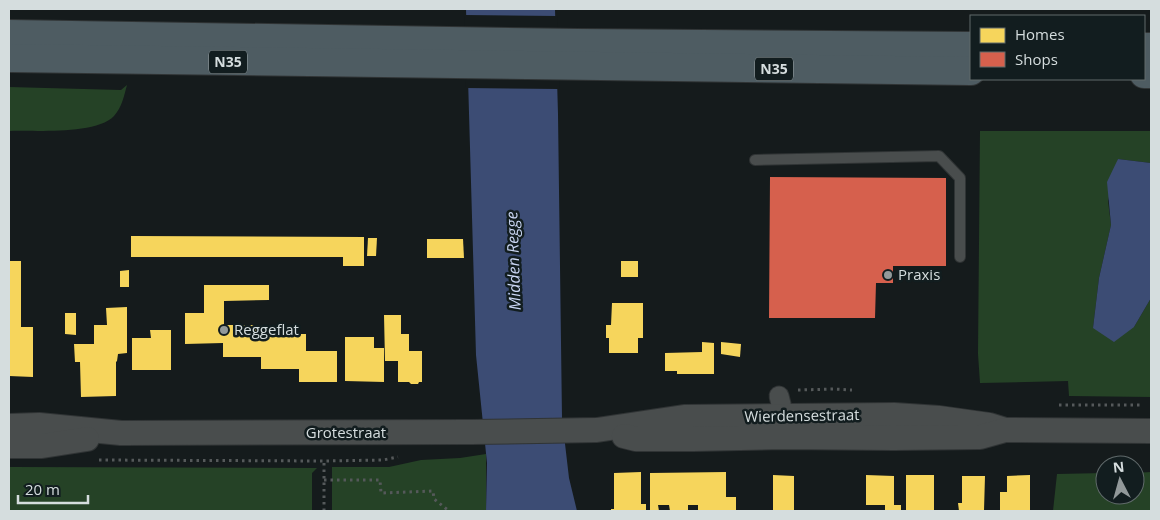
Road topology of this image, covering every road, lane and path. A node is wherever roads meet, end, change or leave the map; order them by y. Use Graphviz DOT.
graph roads {
  1 [pos="9,34"];
  2 [pos="970,46"];
  3 [pos="447,52"];
  4 [pos="578,55"];
  5 [pos="9,58"];
  6 [pos="970,71"];
  7 [pos="755,160"];
  8 [pos="960,257"];
  9 [pos="9,426"];
  10 [pos="572,430"];
  11 [pos="1151,431"];
  12 [pos="121,433"];
  13 [pos="9,446"];
  14 [pos="324,460"];
  15 [pos="324,480"];
  16 [pos="324,511"];
  17 [pos="449,511"];
  1 -- 3 [label="main road, N35"];
  2 -- 4 [label="main road, N35"];
  3 -- 4 [label="main road, N35"];
  3 -- 5 [label="main road, N35"];
  4 -- 6 [label="main road, N35"];
  7 -- 8 [label="lane"];
  9 -- 12 [label="street, Grotestraat"];
  10 -- 11 [label="street, Wierdensestraat"];
  10 -- 12 [label="street, Grotestraat"];
  12 -- 13 [label="street, Grotestraat"];
  14 -- 15 [label="path"];
  15 -- 16 [label="path"];
  15 -- 17 [label="path"];
}
